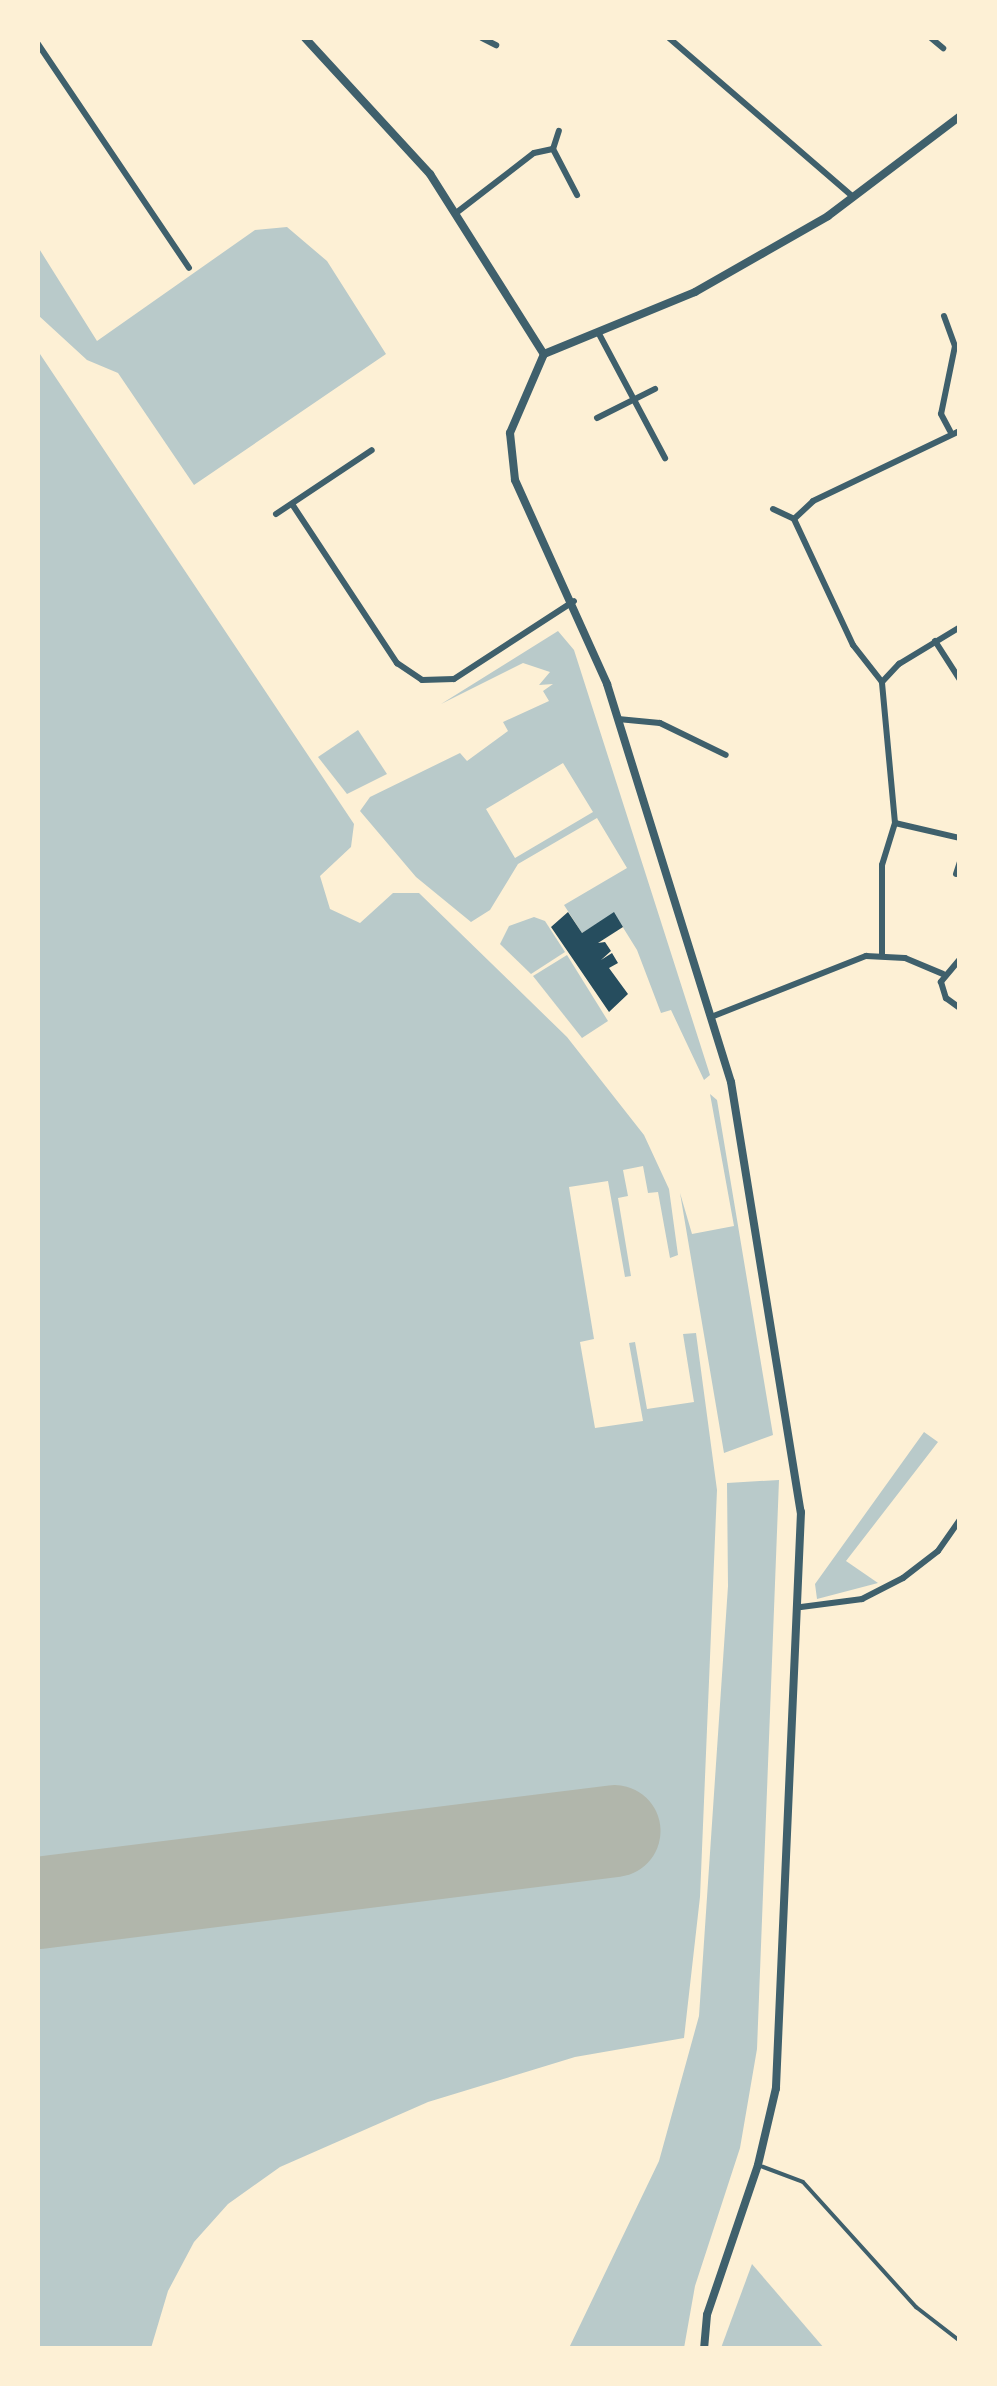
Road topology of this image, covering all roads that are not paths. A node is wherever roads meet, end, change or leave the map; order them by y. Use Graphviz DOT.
graph roads {
  1 [pos="305,38"];
  2 [pos="482,38"];
  3 [pos="669,38"];
  4 [pos="930,38"];
  5 [pos="38,44"];
  6 [pos="496,45"];
  7 [pos="943,48"];
  8 [pos="960,116"];
  9 [pos="559,131"];
  10 [pos="553,149"];
  11 [pos="577,195"];
  12 [pos="854,198"];
  13 [pos="456,213"];
  14 [pos="190,268"];
  15 [pos="944,316"];
  16 [pos="598,332"];
  17 [pos="957,347"];
  18 [pos="544,354"];
  19 [pos="655,389"];
  20 [pos="633,399"];
  21 [pos="597,418"];
  22 [pos="955,431"];
  23 [pos="372,450"];
  24 [pos="665,458"];
  25 [pos="292,504"];
  26 [pos="773,509"];
  27 [pos="276,514"];
  28 [pos="794,519"];
  29 [pos="574,601"];
  30 [pos="960,627"];
  31 [pos="935,641"];
  32 [pos="960,680"];
  33 [pos="882,682"];
  34 [pos="618,720"];
  35 [pos="726,756"];
  36 [pos="894,823"];
  37 [pos="960,838"];
  38 [pos="960,862"];
  39 [pos="956,874"];
  40 [pos="882,956"];
  41 [pos="960,959"];
  42 [pos="943,974"];
  43 [pos="960,1008"];
  44 [pos="711,1017"];
  45 [pos="960,1519"];
  46 [pos="801,1607"];
  47 [pos="758,2165"];
  48 [pos="960,2341"];
  49 [pos="704,2348"];
  1 -- 13 [label="street"];
  2 -- 6 [label="street"];
  3 -- 12 [label="street"];
  4 -- 7 [label="street"];
  5 -- 14 [label="street"];
  8 -- 12 [label="street"];
  9 -- 10 [label="street"];
  10 -- 11 [label="street"];
  10 -- 13 [label="street"];
  12 -- 16 [label="street"];
  13 -- 18 [label="street"];
  15 -- 17 [label="street"];
  16 -- 18 [label="street"];
  16 -- 20 [label="street"];
  17 -- 22 [label="street"];
  18 -- 29 [label="street"];
  19 -- 20 [label="street"];
  20 -- 21 [label="street"];
  20 -- 24 [label="street"];
  22 -- 28 [label="street"];
  23 -- 25 [label="street"];
  25 -- 27 [label="street"];
  25 -- 29 [label="street"];
  26 -- 28 [label="street"];
  28 -- 33 [label="street"];
  29 -- 34 [label="street"];
  30 -- 31 [label="street"];
  31 -- 32 [label="street"];
  31 -- 33 [label="street"];
  33 -- 36 [label="street"];
  34 -- 35 [label="street"];
  34 -- 44 [label="street"];
  36 -- 37 [label="street"];
  36 -- 40 [label="street"];
  38 -- 39 [label="street"];
  40 -- 42 [label="street"];
  40 -- 44 [label="street"];
  41 -- 42 [label="street"];
  42 -- 43 [label="street"];
  44 -- 46 [label="street"];
  45 -- 46 [label="street"];
  46 -- 47 [label="street"];
  47 -- 48 [label="lane"];
  47 -- 49 [label="street"];
}
